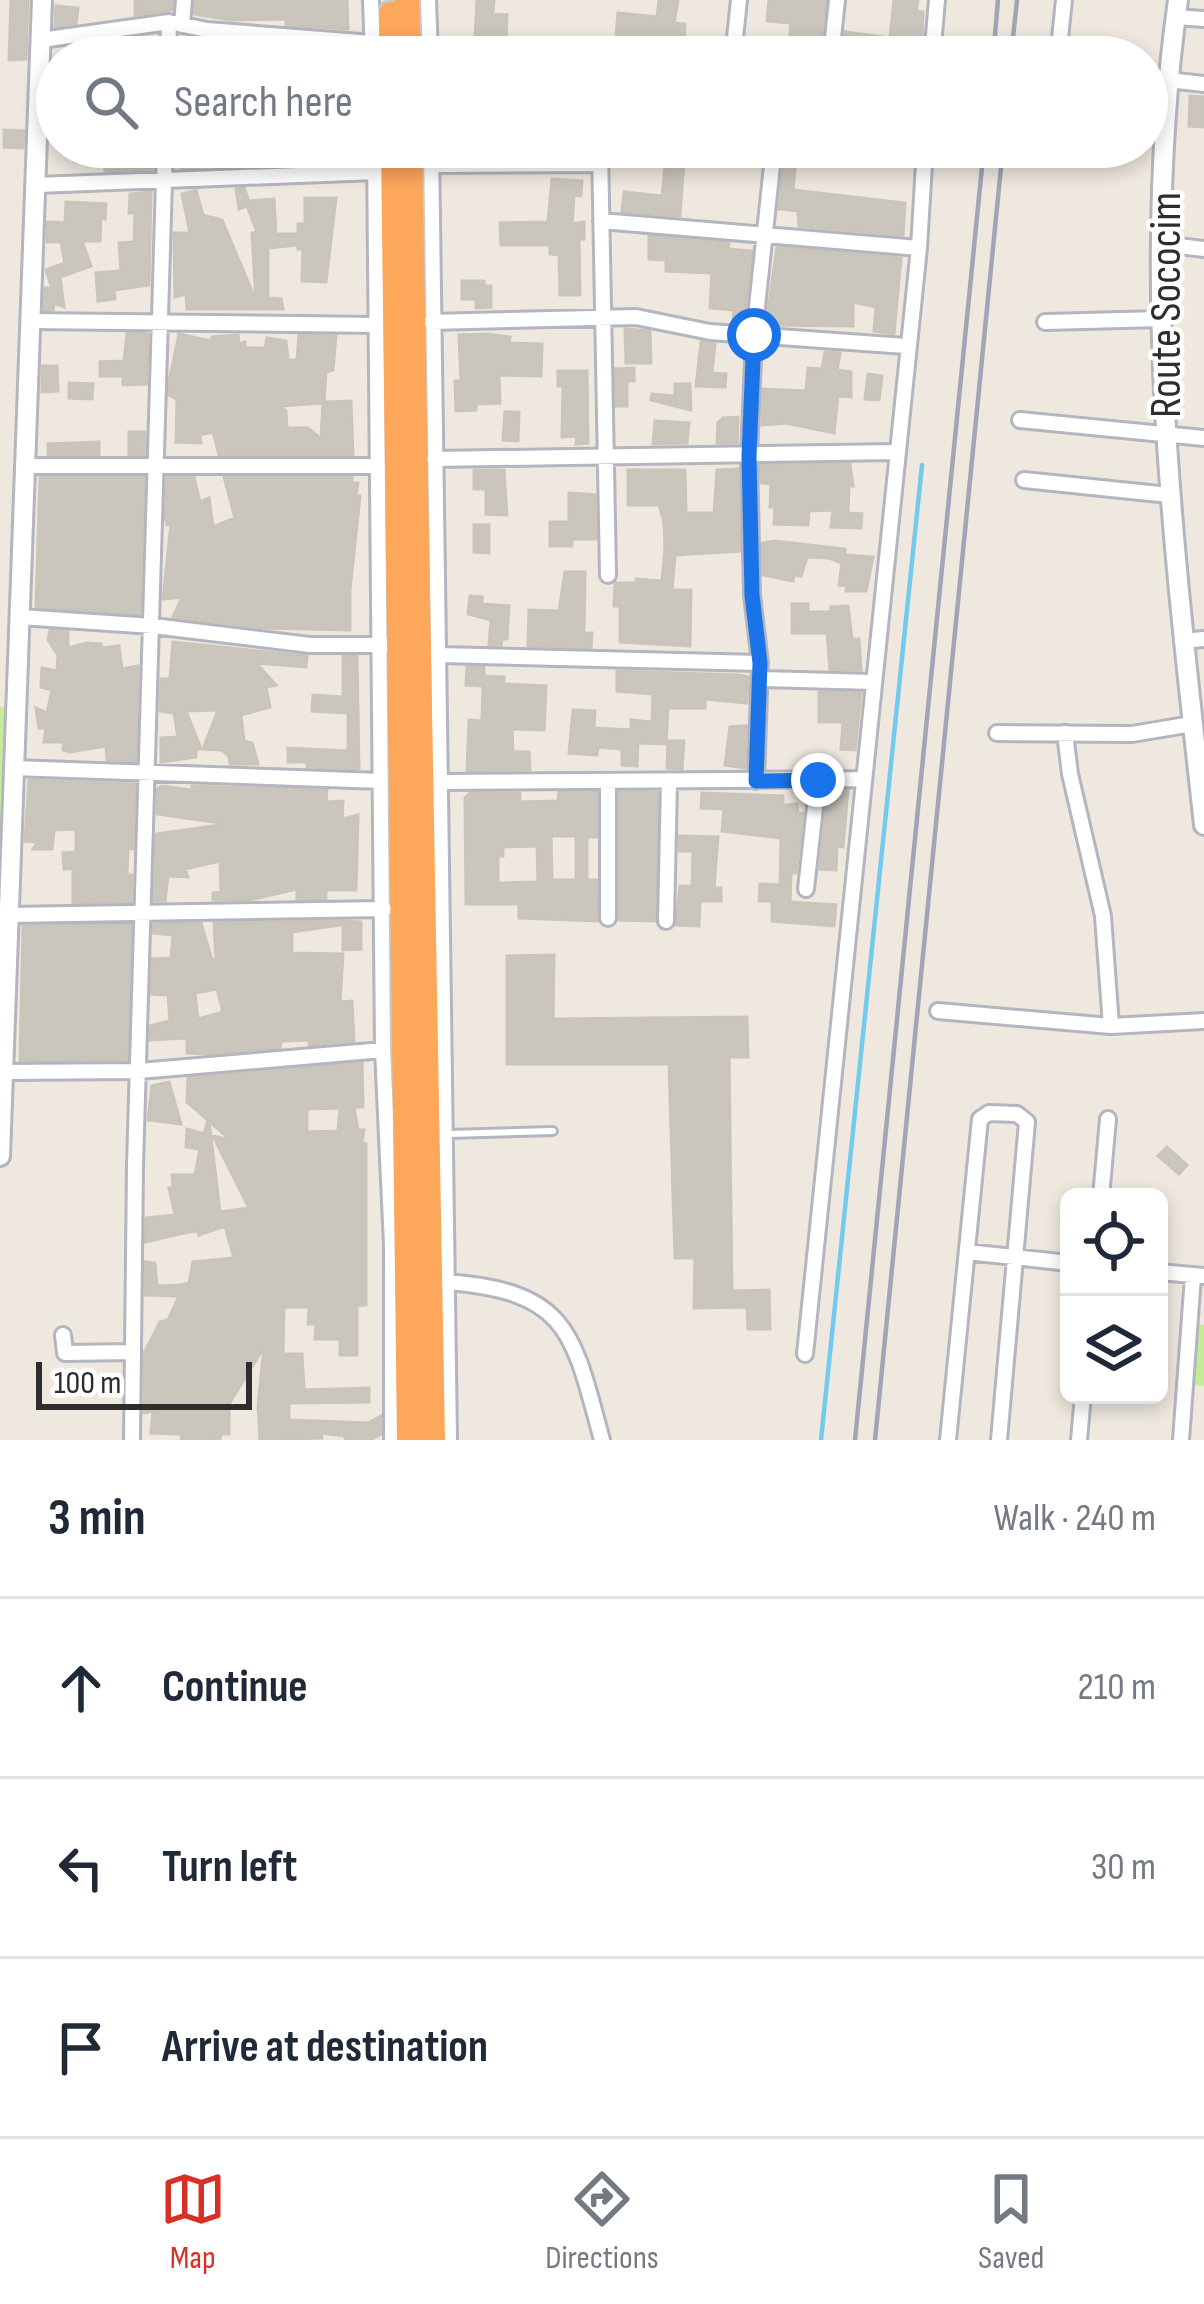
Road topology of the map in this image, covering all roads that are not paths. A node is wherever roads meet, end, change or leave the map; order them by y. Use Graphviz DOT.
graph roads {
  1 [pos="42,0"];
  2 [pos="184,0"];
  3 [pos="371,0"];
  4 [pos="391,0"];
  5 [pos="407,0"];
  6 [pos="428,0"];
  7 [pos="739,0"];
  8 [pos="836,0"];
  9 [pos="937,0"];
  10 [pos="1064,0"];
  11 [pos="1176,8"];
  12 [pos="1204,19"];
  13 [pos="176,24"];
  14 [pos="41,36"];
  15 [pos="75,36"];
  16 [pos="173,36"];
  17 [pos="249,36"];
  18 [pos="392,36"];
  19 [pos="398,36"];
  20 [pos="404,36"];
  21 [pos="411,36"];
  22 [pos="735,36"];
  23 [pos="833,36"];
  24 [pos="934,36"];
  25 [pos="1060,36"];
  26 [pos="1168,80"];
  27 [pos="1204,84"];
  28 [pos="37,168"];
  29 [pos="164,168"];
  30 [pos="376,168"];
  31 [pos="393,168"];
  32 [pos="410,168"];
  33 [pos="431,168"];
  34 [pos="600,168"];
  35 [pos="771,168"];
  36 [pos="924,168"];
  37 [pos="1158,168"];
  38 [pos="376,172"];
  39 [pos="164,182"];
  40 [pos="37,185"];
  41 [pos="601,220"];
  42 [pos="763,235"];
  43 [pos="1162,244"];
  44 [pos="919,248"];
  45 [pos="1204,249"];
  46 [pos="603,317"];
  47 [pos="1161,319"];
  48 [pos="160,320"];
  49 [pos="32,321"];
  50 [pos="431,322"];
  51 [pos="1045,322"];
  52 [pos="378,325"];
  53 [pos="754,335"];
  54 [pos="906,346"];
  55 [pos="1020,419"];
  56 [pos="1165,435"];
  57 [pos="1204,438"];
  58 [pos="897,452"];
  59 [pos="749,456"];
  60 [pos="606,458"];
  61 [pos="434,459"];
  62 [pos="27,466"];
  63 [pos="377,466"];
  64 [pos="157,467"];
  65 [pos="1024,480"];
  66 [pos="1169,495"];
  67 [pos="608,575"];
  68 [pos="20,617"];
  69 [pos="153,626"];
  70 [pos="1204,639"];
  71 [pos="1182,641"];
  72 [pos="389,645"];
  73 [pos="440,655"];
  74 [pos="760,671"];
  75 [pos="873,682"];
  76 [pos="1192,724"];
  77 [pos="997,733"];
  78 [pos="1065,733"];
  79 [pos="13,768"];
  80 [pos="146,773"];
  81 [pos="863,779"];
  82 [pos="818,780"];
  83 [pos="381,781"];
  84 [pos="756,781"];
  85 [pos="439,782"];
  86 [pos="669,782"];
  87 [pos="608,783"];
  88 [pos="1202,788"];
  89 [pos="1204,825"];
  90 [pos="806,889"];
  91 [pos="384,909"];
  92 [pos="142,913"];
  93 [pos="9,915"];
  94 [pos="608,918"];
  95 [pos="666,921"];
  96 [pos="938,1011"];
  97 [pos="1204,1021"];
  98 [pos="1111,1026"];
  99 [pos="383,1050"];
  100 [pos="139,1071"];
  101 [pos="4,1072"];
  102 [pos="1108,1119"];
  103 [pos="553,1131"];
  104 [pos="445,1134"];
  105 [pos="0,1156"];
  106 [pos="1102,1188"];
  107 [pos="967,1252"];
  108 [pos="1016,1257"];
  109 [pos="1060,1262"];
  110 [pos="1168,1273"];
  111 [pos="1199,1276"];
  112 [pos="428,1281"];
  113 [pos="63,1335"];
  114 [pos="133,1352"];
  115 [pos="805,1354"];
  116 [pos="1082,1404"];
  117 [pos="132,1440"];
  118 [pos="392,1440"];
  119 [pos="409,1440"];
  120 [pos="433,1440"];
  121 [pos="449,1440"];
  122 [pos="602,1440"];
  123 [pos="947,1440"];
  124 [pos="999,1440"];
  125 [pos="1079,1440"];
  126 [pos="1180,1440"];
  1 -- 14 [label="street"];
  2 -- 13 [label="street"];
  3 -- 18 [label="street"];
  4 -- 19 [label="highway"];
  5 -- 20 [label="highway"];
  6 -- 21 [label="street"];
  7 -- 22 [label="street"];
  8 -- 23 [label="street"];
  9 -- 24 [label="street"];
  10 -- 25 [label="street"];
  11 -- 12 [label="street"];
  11 -- 26 [label="street, Route Sococim"];
  13 -- 15 [label="street"];
  13 -- 16 [label="street"];
  13 -- 17 [label="street"];
  26 -- 27 [label="street"];
  28 -- 40 [label="street"];
  29 -- 39 [label="street"];
  30 -- 38 [label="street"];
  31 -- 72 [label="highway"];
  32 -- 112 [label="highway"];
  33 -- 50 [label="street"];
  34 -- 41 [label="street"];
  35 -- 42 [label="street"];
  36 -- 44 [label="street"];
  37 -- 43 [label="street, Route Sococim"];
  38 -- 39 [label="street"];
  38 -- 52 [label="street"];
  39 -- 40 [label="street"];
  39 -- 48 [label="street"];
  40 -- 49 [label="street"];
  41 -- 42 [label="street"];
  41 -- 46 [label="street"];
  42 -- 44 [label="street"];
  42 -- 53 [label="street"];
  43 -- 45 [label="street"];
  43 -- 47 [label="street, Route Sococim"];
  44 -- 54 [label="street"];
  46 -- 50 [label="street"];
  46 -- 53 [label="street"];
  46 -- 60 [label="street"];
  47 -- 51 [label="street"];
  47 -- 56 [label="street, Route Sococim"];
  48 -- 49 [label="street"];
  48 -- 52 [label="street"];
  48 -- 64 [label="street"];
  49 -- 62 [label="street"];
  50 -- 61 [label="street"];
  52 -- 63 [label="street"];
  53 -- 54 [label="street"];
  53 -- 59 [label="street"];
  54 -- 58 [label="street"];
  55 -- 56 [label="street"];
  56 -- 57 [label="street"];
  56 -- 66 [label="street, Route Sococim"];
  58 -- 59 [label="street"];
  58 -- 75 [label="street"];
  59 -- 60 [label="street"];
  59 -- 74 [label="street"];
  60 -- 61 [label="street"];
  60 -- 67 [label="street"];
  61 -- 73 [label="street"];
  62 -- 64 [label="street"];
  62 -- 68 [label="street"];
  63 -- 64 [label="street"];
  63 -- 72 [label="street"];
  64 -- 69 [label="street"];
  65 -- 66 [label="street"];
  66 -- 71 [label="street, Route Sococim"];
  68 -- 69 [label="street"];
  68 -- 79 [label="street"];
  69 -- 72 [label="street"];
  69 -- 80 [label="street"];
  70 -- 71 [label="street"];
  71 -- 76 [label="street, Route Sococim"];
  72 -- 83 [label="street"];
  72 -- 112 [label="highway"];
  73 -- 74 [label="street"];
  73 -- 85 [label="street"];
  74 -- 75 [label="street"];
  74 -- 84 [label="street"];
  75 -- 81 [label="street"];
  76 -- 78 [label="street"];
  76 -- 88 [label="street, Route Sococim"];
  77 -- 78 [label="street"];
  78 -- 98 [label="street"];
  79 -- 80 [label="street"];
  79 -- 93 [label="street"];
  80 -- 83 [label="street"];
  80 -- 92 [label="street"];
  81 -- 82 [label="street"];
  81 -- 115 [label="street"];
  82 -- 84 [label="street"];
  82 -- 90 [label="street"];
  83 -- 91 [label="street"];
  84 -- 86 [label="street"];
  85 -- 87 [label="street"];
  85 -- 104 [label="street"];
  86 -- 87 [label="street"];
  86 -- 95 [label="street"];
  87 -- 94 [label="street"];
  88 -- 89 [label="street, Route Sococim"];
  91 -- 92 [label="street"];
  91 -- 99 [label="street"];
  92 -- 93 [label="street"];
  92 -- 100 [label="street"];
  93 -- 101 [label="street"];
  96 -- 98 [label="street"];
  97 -- 98 [label="street"];
  99 -- 100 [label="street"];
  99 -- 118 [label="street"];
  100 -- 101 [label="street"];
  100 -- 114 [label="street"];
  101 -- 105 [label="street"];
  102 -- 106 [label="street"];
  103 -- 104 [label="lane"];
  104 -- 112 [label="street"];
  107 -- 108 [label="street"];
  107 -- 108 [label="street"];
  107 -- 123 [label="street"];
  108 -- 109 [label="street"];
  108 -- 124 [label="street"];
  110 -- 111 [label="street"];
  111 -- 126 [label="street"];
  112 -- 119 [label="highway"];
  112 -- 120 [label="highway"];
  112 -- 121 [label="street"];
  112 -- 122 [label="street"];
  113 -- 114 [label="street"];
  114 -- 117 [label="street"];
  116 -- 125 [label="street"];
}
